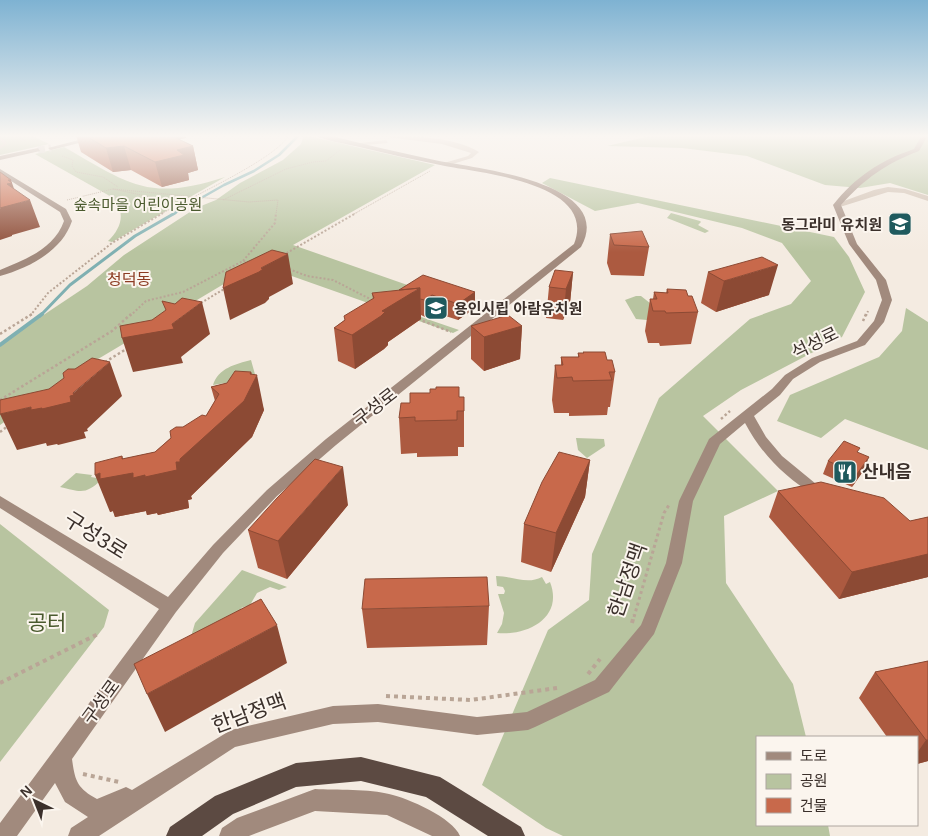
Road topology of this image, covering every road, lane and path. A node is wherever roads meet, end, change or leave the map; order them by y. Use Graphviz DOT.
graph roads {
  1 [pos="5,174"];
  2 [pos="87,174"];
  3 [pos="234,174"];
  4 [pos="277,174"];
  5 [pos="425,174"];
  6 [pos="487,174"];
  7 [pos="867,174"];
  8 [pos="120,188"];
  9 [pos="113,189"];
  10 [pos="190,197"];
  11 [pos="928,199"];
  12 [pos="222,200"];
  13 [pos="180,203"];
  14 [pos="51,204"];
  15 [pos="837,205"];
  16 [pos="281,256"];
  17 [pos="243,260"];
  18 [pos="249,263"];
  19 [pos="284,263"];
  20 [pos="0,273"];
  21 [pos="229,286"];
  22 [pos="380,303"];
  23 [pos="872,304"];
  24 [pos="195,306"];
  25 [pos="411,317"];
  26 [pos="858,330"];
  27 [pos="0,334"];
  28 [pos="466,336"];
  29 [pos="132,346"];
  30 [pos="100,365"];
  31 [pos="0,400"];
  32 [pos="739,412"];
  33 [pos="15,421"];
  34 [pos="718,424"];
  35 [pos="0,432"];
  36 [pos="674,497"];
  37 [pos="832,498"];
  38 [pos="0,500"];
  39 [pos="170,607"];
  40 [pos="626,630"];
  41 [pos="98,634"];
  42 [pos="602,658"];
  43 [pos="584,678"];
  44 [pos="0,683"];
  45 [pos="558,688"];
  46 [pos="378,696"];
  47 [pos="62,763"];
  48 [pos="124,783"];
  49 [pos="151,788"];
  50 [pos="4,836"];
  51 [pos="79,836"];
  52 [pos="179,836"];
  53 [pos="230,836"];
  54 [pos="449,836"];
  55 [pos="512,836"];
  1 -- 14 [label="street"];
  2 -- 8 [label="path"];
  3 -- 10 [label="path"];
  4 -- 12 [label="path"];
  5 -- 16 [label="path"];
  6 -- 28 [label="street, 구성로"];
  7 -- 15 [label="street"];
  8 -- 9 [label="path"];
  8 -- 10 [label="path"];
  9 -- 13 [label="path"];
  9 -- 14 [label="path"];
  10 -- 12 [label="path"];
  10 -- 13 [label="path"];
  11 -- 15 [label="street"];
  12 -- 17 [label="path"];
  13 -- 27 [label="path"];
  14 -- 20 [label="street"];
  15 -- 32 [label="street, 석성로"];
  17 -- 18 [label="path"];
  17 -- 31 [label="path"];
  19 -- 22 [label="path"];
  21 -- 24 [label="path"];
  23 -- 26 [label="path"];
  25 -- 28 [label="path"];
  28 -- 39 [label="street, 구성로"];
  29 -- 30 [label="path"];
  32 -- 34 [label="path"];
  32 -- 37 [label="street"];
  32 -- 49 [label="street, 석성로"];
  33 -- 35 [label="path"];
  36 -- 40 [label="path, 한남정맥"];
  38 -- 39 [label="street, 구성3로"];
  39 -- 47 [label="street, 구성로"];
  41 -- 44 [label="path"];
  42 -- 43 [label="path"];
  45 -- 46 [label="path"];
  47 -- 48 [label="path"];
  47 -- 49 [label="street"];
  47 -- 50 [label="street, 구성로"];
  49 -- 51 [label="street"];
  52 -- 55 [label="highway"];
  53 -- 54 [label="street"];
}
